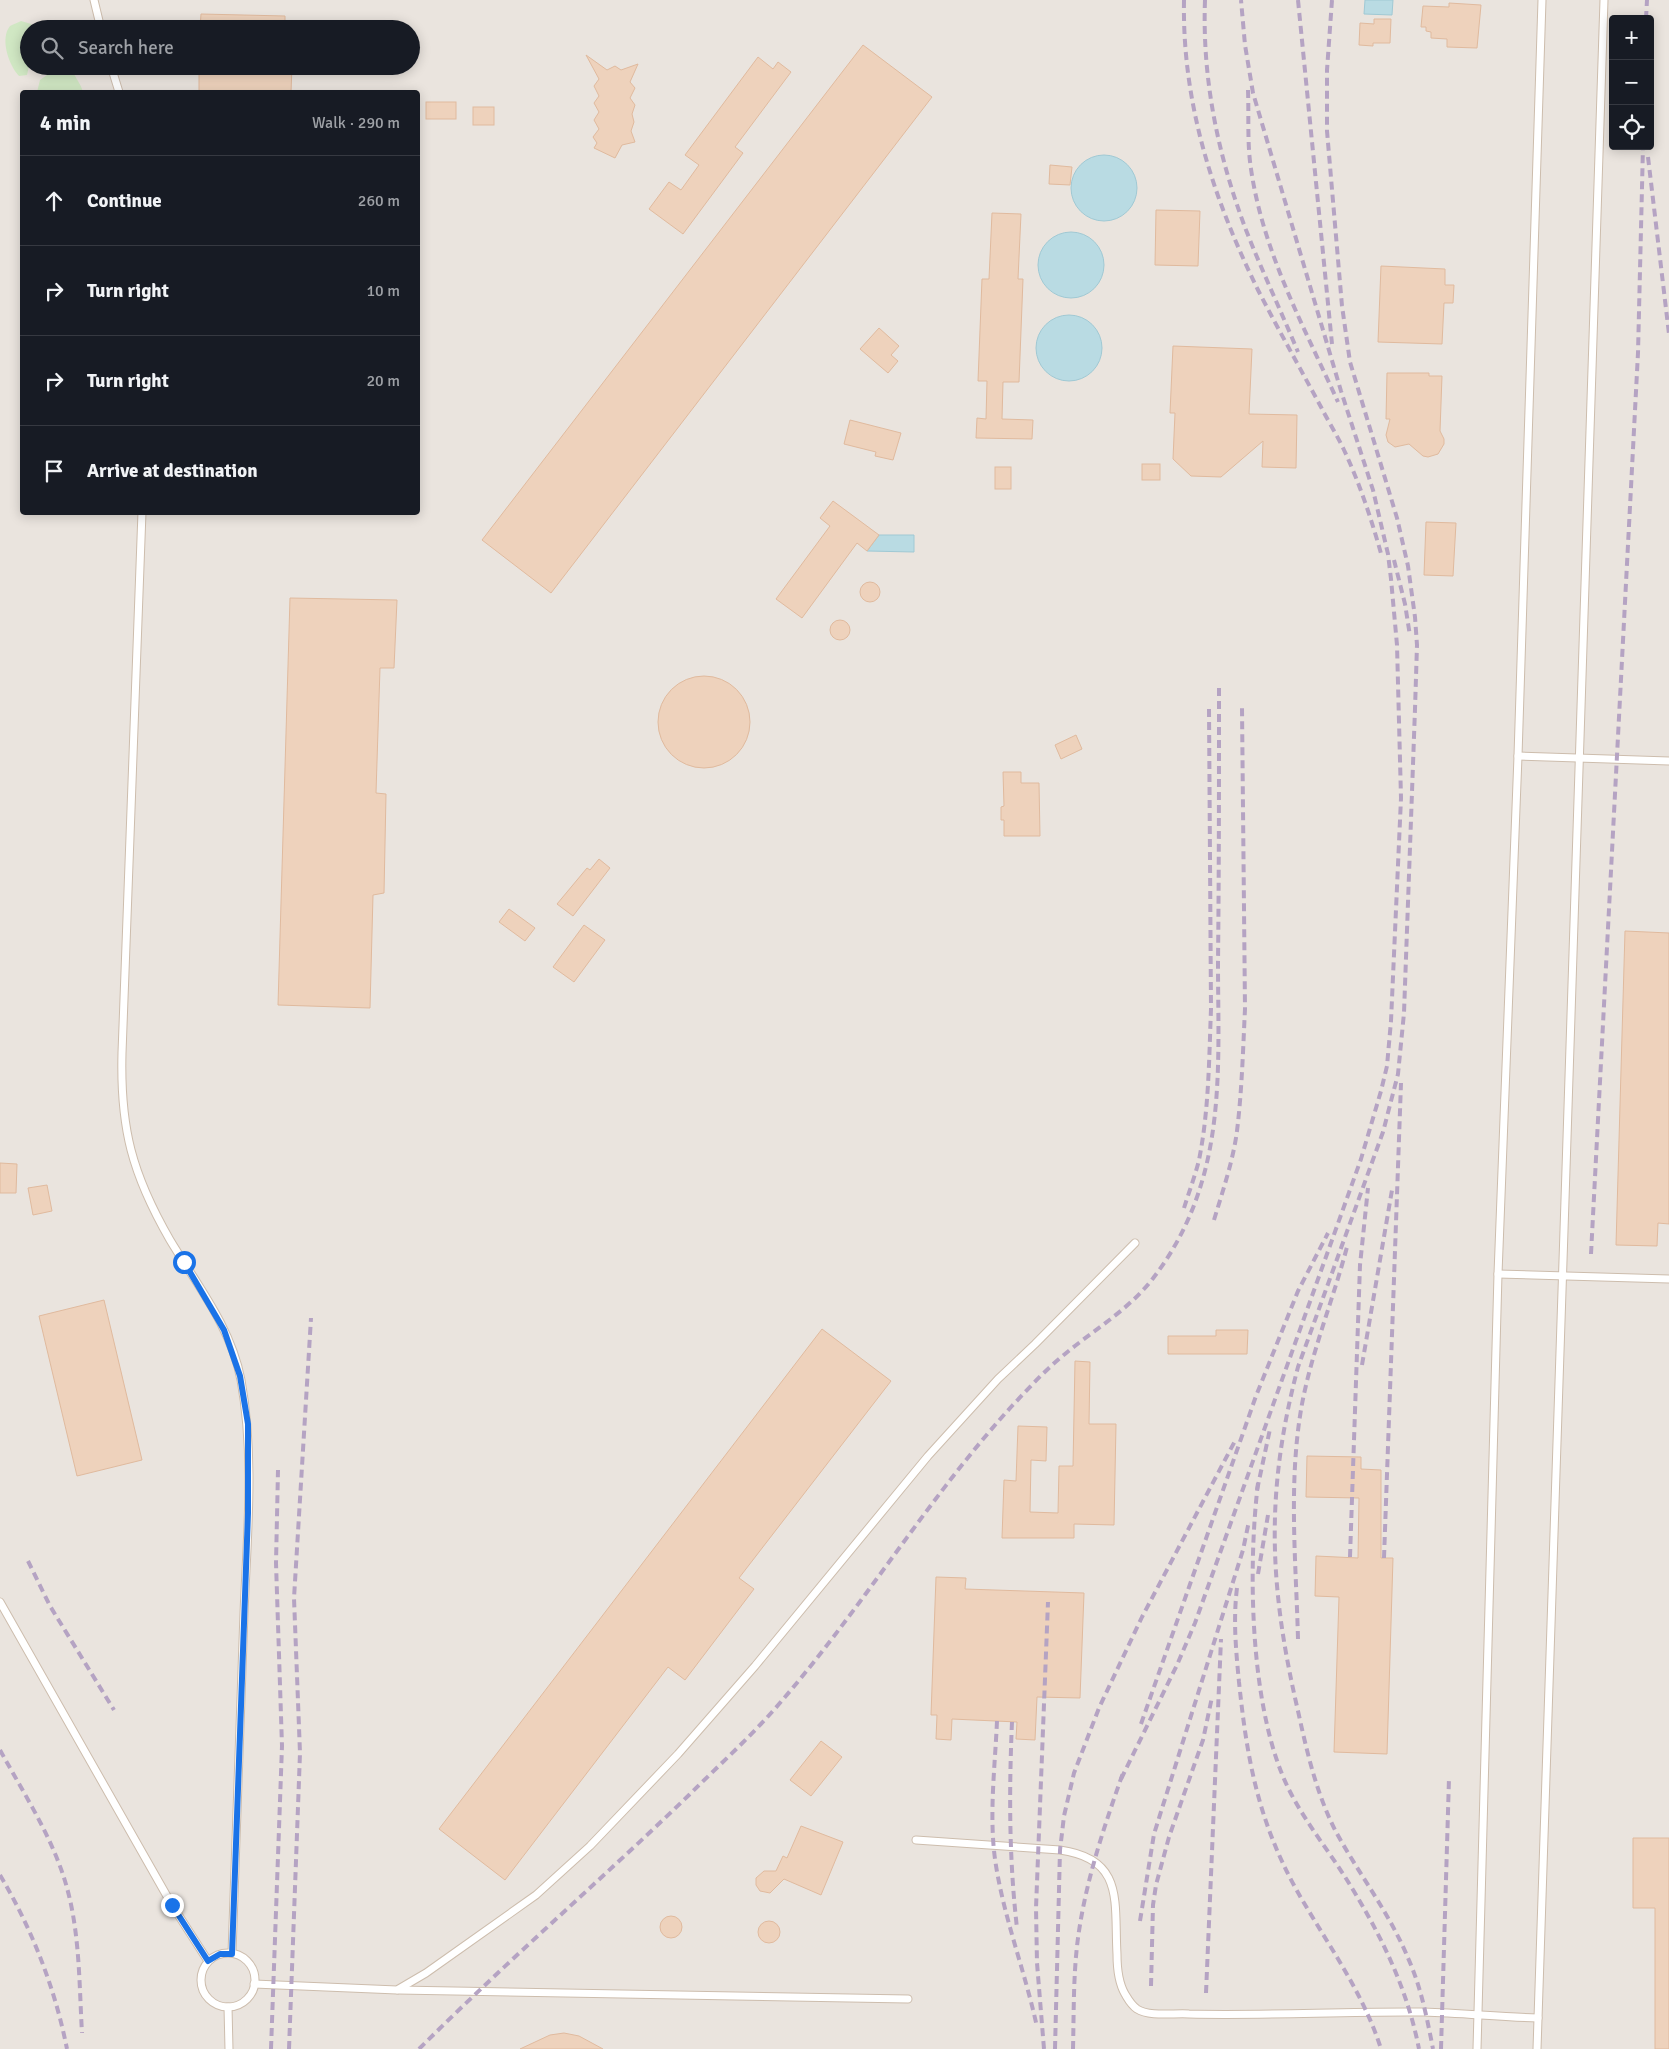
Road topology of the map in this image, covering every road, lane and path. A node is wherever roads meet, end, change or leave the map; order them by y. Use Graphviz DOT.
graph roads {
  1 [pos="94,0"];
  2 [pos="1542,0"];
  3 [pos="1604,0"];
  4 [pos="99,20"];
  5 [pos="114,75"];
  6 [pos="118,90"];
  7 [pos="142,515"];
  8 [pos="1518,756"];
  9 [pos="1580,759"];
  10 [pos="1669,762"];
  11 [pos="1135,1243"];
  12 [pos="1498,1274"];
  13 [pos="1561,1276"];
  14 [pos="1669,1279"];
  15 [pos="0,1602"];
  16 [pos="916,1840"];
  17 [pos="232,1954"];
  18 [pos="208,1961"];
  19 [pos="254,1984"];
  20 [pos="397,1990"];
  21 [pos="908,1999"];
  22 [pos="228,2006"];
  23 [pos="1478,2016"];
  24 [pos="1538,2018"];
  25 [pos="229,2049"];
  26 [pos="1477,2049"];
  27 [pos="1537,2049"];
  1 -- 4 [label="lane"];
  2 -- 8 [label="lane"];
  3 -- 9 [label="lane"];
  5 -- 6 [label="lane"];
  7 -- 17 [label="lane"];
  8 -- 9 [label="lane"];
  8 -- 12 [label="lane"];
  9 -- 10 [label="lane"];
  9 -- 13 [label="lane"];
  11 -- 20 [label="lane"];
  12 -- 13 [label="lane"];
  12 -- 23 [label="lane"];
  13 -- 14 [label="lane"];
  13 -- 24 [label="lane"];
  15 -- 18 [label="lane"];
  16 -- 23 [label="lane"];
  17 -- 18 [label="lane"];
  17 -- 19 [label="lane"];
  18 -- 22 [label="lane"];
  19 -- 20 [label="lane"];
  19 -- 22 [label="lane"];
  20 -- 21 [label="lane"];
  22 -- 25 [label="lane"];
  23 -- 24 [label="lane"];
  23 -- 26 [label="lane"];
  24 -- 27 [label="lane"];
}
